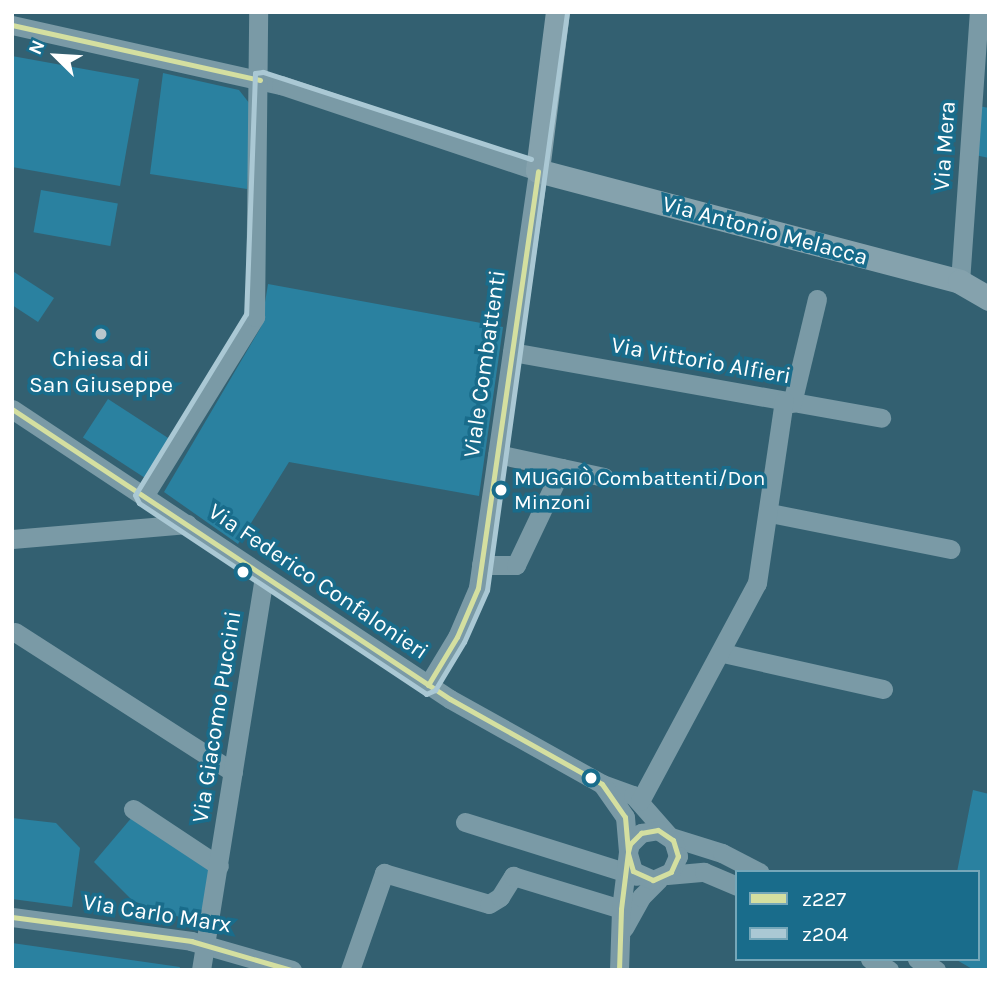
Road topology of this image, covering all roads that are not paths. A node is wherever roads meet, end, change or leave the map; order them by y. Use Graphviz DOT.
graph roads {
  1 [pos="258,12"];
  2 [pos="558,12"];
  3 [pos="979,12"];
  4 [pos="12,25"];
  5 [pos="260,80"];
  6 [pos="538,171"];
  7 [pos="960,282"];
  8 [pos="817,299"];
  9 [pos="989,299"];
  10 [pos="512,352"];
  11 [pos="788,402"];
  12 [pos="12,409"];
  13 [pos="881,418"];
  14 [pos="497,454"];
  15 [pos="562,468"];
  16 [pos="604,477"];
  17 [pos="144,496"];
  18 [pos="770,513"];
  19 [pos="187,524"];
  20 [pos="12,539"];
  21 [pos="950,549"];
  22 [pos="481,565"];
  23 [pos="264,576"];
  24 [pos="15,632"];
  25 [pos="723,653"];
  26 [pos="428,685"];
  27 [pos="883,689"];
  28 [pos="233,772"];
  29 [pos="602,784"];
  30 [pos="640,801"];
  31 [pos="133,809"];
  32 [pos="465,822"];
  33 [pos="670,837"];
  34 [pos="627,860"];
  35 [pos="219,866"];
  36 [pos="755,870"];
  37 [pos="658,878"];
  38 [pos="735,885"];
  39 [pos="621,909"];
  40 [pos="12,917"];
  41 [pos="622,933"];
  42 [pos="207,944"];
  43 [pos="873,961"];
  44 [pos="920,961"];
  45 [pos="201,970"];
  46 [pos="292,970"];
  47 [pos="350,970"];
  48 [pos="619,970"];
  49 [pos="889,970"];
  50 [pos="936,970"];
  1 -- 5 [label="street"];
  2 -- 6 [label="main road"];
  3 -- 7 [label="street, Via Mera"];
  4 -- 5 [label="street"];
  5 -- 6 [label="street"];
  5 -- 17 [label="street"];
  6 -- 7 [label="main road, Via Antonio Melacca"];
  6 -- 10 [label="street, Viale Combattenti"];
  7 -- 9 [label="main road, Via Antonio Melacca"];
  8 -- 11 [label="street"];
  10 -- 11 [label="street, Via Vittorio Alfieri"];
  10 -- 14 [label="street, Viale Combattenti"];
  11 -- 13 [label="street, Via Vittorio Alfieri"];
  11 -- 18 [label="street"];
  12 -- 17 [label="street, Via Federico Confalonieri"];
  14 -- 15 [label="street"];
  14 -- 22 [label="street, Viale Combattenti"];
  15 -- 16 [label="street"];
  15 -- 22 [label="street"];
  17 -- 19 [label="street, Via Federico Confalonieri"];
  18 -- 21 [label="street"];
  18 -- 25 [label="street"];
  19 -- 20 [label="street"];
  19 -- 23 [label="street, Via Federico Confalonieri"];
  22 -- 26 [label="street, Viale Combattenti"];
  23 -- 26 [label="street, Via Federico Confalonieri"];
  23 -- 28 [label="street, Via Giacomo Puccini"];
  24 -- 28 [label="street"];
  25 -- 27 [label="street"];
  25 -- 30 [label="street"];
  26 -- 29 [label="street, Via Federico Confalonieri"];
  28 -- 35 [label="street, Via Giacomo Puccini"];
  29 -- 30 [label="street, Via Federico Confalonieri"];
  29 -- 34 [label="street, Via Federico Confalonieri"];
  30 -- 33 [label="street, Via Federico Confalonieri"];
  31 -- 35 [label="street, Via Giacomo Puccini"];
  32 -- 34 [label="street"];
  33 -- 34 [label="street"];
  33 -- 36 [label="street"];
  33 -- 37 [label="street"];
  34 -- 37 [label="street"];
  34 -- 39 [label="street, Via Federico Confalonieri"];
  35 -- 42 [label="street, Via Giacomo Puccini"];
  37 -- 38 [label="street"];
  37 -- 41 [label="street"];
  39 -- 41 [label="street, Via Federico Confalonieri"];
  39 -- 47 [label="street"];
  40 -- 42 [label="street, Via Carlo Marx"];
  41 -- 48 [label="street, Via Federico Confalonieri"];
  42 -- 45 [label="street, Via Giacomo Puccini"];
  42 -- 46 [label="street, Via Carlo Marx"];
  43 -- 49 [label="street"];
  44 -- 50 [label="street"];
}
